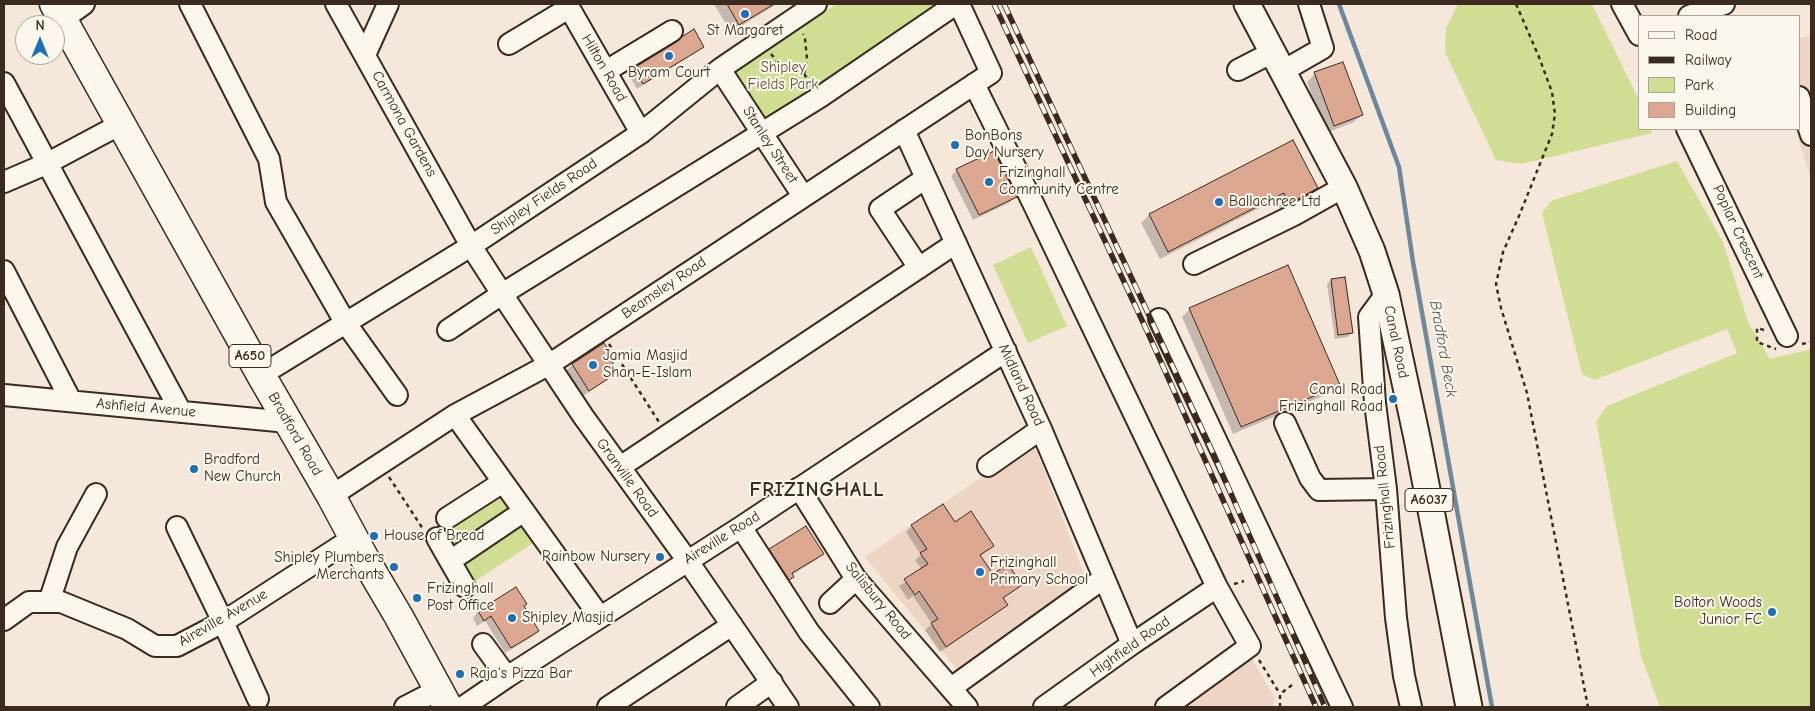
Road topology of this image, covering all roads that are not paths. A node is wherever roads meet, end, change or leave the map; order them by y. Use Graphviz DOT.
graph roads {
  1 [pos="84,4"];
  2 [pos="190,4"];
  3 [pos="336,4"];
  4 [pos="388,4"];
  5 [pos="816,4"];
  6 [pos="958,4"];
  7 [pos="1247,4"];
  8 [pos="1309,4"];
  9 [pos="1622,4"];
  10 [pos="1724,4"];
  11 [pos="568,6"];
  12 [pos="58,12"];
  13 [pos="1692,15"];
  14 [pos="672,31"];
  15 [pos="1638,32"];
  16 [pos="510,44"];
  17 [pos="365,55"];
  18 [pos="1278,62"];
  19 [pos="720,69"];
  20 [pos="1238,70"];
  21 [pos="606,71"];
  22 [pos="4,83"];
  23 [pos="974,84"];
  24 [pos="1800,100"];
  25 [pos="120,124"];
  26 [pos="904,130"];
  27 [pos="1687,130"];
  28 [pos="762,132"];
  29 [pos="641,133"];
  30 [pos="1811,134"];
  31 [pos="46,164"];
  32 [pos="926,178"];
  33 [pos="4,182"];
  34 [pos="1344,187"];
  35 [pos="803,196"];
  36 [pos="956,243"];
  37 [pos="471,246"];
  38 [pos="1194,264"];
  39 [pos="919,268"];
  40 [pos="4,271"];
  41 [pos="502,294"];
  42 [pos="1386,294"];
  43 [pos="1160,319"];
  44 [pos="345,322"];
  45 [pos="448,330"];
  46 [pos="1787,336"];
  47 [pos="1006,351"];
  48 [pos="550,364"];
  49 [pos="261,375"];
  50 [pos="4,395"];
  51 [pos="398,395"];
  52 [pos="72,401"];
  53 [pos="180,412"];
  54 [pos="455,415"];
  55 [pos="288,422"];
  56 [pos="1285,423"];
  57 [pos="1041,429"];
  58 [pos="988,466"];
  59 [pos="620,468"];
  60 [pos="503,482"];
  61 [pos="799,488"];
  62 [pos="1386,489"];
  63 [pos="96,494"];
  64 [pos="331,496"];
  65 [pos="524,511"];
  66 [pos="447,518"];
  67 [pos="177,527"];
  68 [pos="741,527"];
  69 [pos="431,534"];
  70 [pos="354,538"];
  71 [pos="687,560"];
  72 [pos="450,561"];
  73 [pos="1104,578"];
  74 [pos="856,580"];
  75 [pos="465,587"];
  76 [pos="1218,587"];
  77 [pos="49,602"];
  78 [pos="830,603"];
  79 [pos="600,617"];
  80 [pos="4,620"];
  81 [pos="223,622"];
  82 [pos="732,625"];
  83 [pos="483,644"];
  84 [pos="1132,644"];
  85 [pos="507,676"];
  86 [pos="772,682"];
  87 [pos="950,688"];
  88 [pos="443,698"];
  89 [pos="258,699"];
  90 [pos="1409,706"];
  91 [pos="405,707"];
  92 [pos="463,707"];
  93 [pos="608,707"];
  94 [pos="736,707"];
  95 [pos="788,707"];
  96 [pos="869,707"];
  97 [pos="967,707"];
  98 [pos="1044,707"];
  99 [pos="1166,707"];
  100 [pos="1342,707"];
  101 [pos="1468,707"];
  1 -- 12 [label="street"];
  2 -- 44 [label="street"];
  3 -- 17 [label="street, Carmona Gardens"];
  4 -- 17 [label="street"];
  5 -- 19 [label="street, Shipley Fields Road"];
  6 -- 23 [label="street, Beamsley Road"];
  6 -- 28 [label="street"];
  7 -- 18 [label="main road, Canal Road / A6037"];
  8 -- 18 [label="street"];
  9 -- 15 [label="street"];
  10 -- 13 [label="street"];
  11 -- 16 [label="street"];
  11 -- 21 [label="street, Hilton Road"];
  12 -- 25 [label="highway, Bradford Road / A650"];
  14 -- 21 [label="street"];
  17 -- 37 [label="street, Carmona Gardens"];
  18 -- 20 [label="street"];
  18 -- 34 [label="main road, Canal Road / A6037"];
  19 -- 28 [label="street, Stanley Street"];
  19 -- 29 [label="street, Shipley Fields Road"];
  21 -- 29 [label="street, Hilton Road"];
  22 -- 31 [label="street"];
  23 -- 26 [label="street, Beamsley Road"];
  23 -- 76 [label="street"];
  24 -- 30 [label="street"];
  25 -- 31 [label="street"];
  25 -- 49 [label="highway, Bradford Road / A650"];
  26 -- 32 [label="street, Midland Road"];
  26 -- 35 [label="street, Beamsley Road"];
  27 -- 46 [label="street, Poplar Crescent"];
  28 -- 35 [label="street, Stanley Street"];
  28 -- 41 [label="street"];
  29 -- 37 [label="street, Shipley Fields Road"];
  31 -- 33 [label="street"];
  31 -- 53 [label="street"];
  32 -- 36 [label="street, Midland Road"];
  32 -- 39 [label="street"];
  34 -- 38 [label="street"];
  34 -- 42 [label="main road, Canal Road / A6037"];
  35 -- 48 [label="street, Beamsley Road"];
  36 -- 39 [label="street"];
  36 -- 47 [label="street, Midland Road"];
  37 -- 41 [label="street, Granville Road"];
  37 -- 44 [label="street, Shipley Fields Road"];
  39 -- 59 [label="street"];
  40 -- 52 [label="street"];
  41 -- 45 [label="street"];
  41 -- 48 [label="street, Granville Road"];
  42 -- 62 [label="street, Frizinghall Road"];
  42 -- 101 [label="main road, Canal Road / A6037"];
  43 -- 100 [label="street"];
  44 -- 49 [label="street, Shipley Fields Road"];
  44 -- 51 [label="street"];
  47 -- 57 [label="street, Midland Road"];
  47 -- 61 [label="street, Aireville Road"];
  48 -- 54 [label="street, Beamsley Road"];
  48 -- 59 [label="street, Granville Road"];
  49 -- 55 [label="highway, Bradford Road / A650"];
  50 -- 52 [label="street, Ashfield Avenue"];
  52 -- 53 [label="street, Ashfield Avenue"];
  53 -- 55 [label="street, Ashfield Avenue"];
  54 -- 60 [label="street"];
  54 -- 64 [label="street, Beamsley Road"];
  55 -- 64 [label="highway, Bradford Road / A650"];
  56 -- 62 [label="street"];
  57 -- 58 [label="street"];
  57 -- 73 [label="street, Midland Road"];
  59 -- 71 [label="street, Granville Road"];
  60 -- 65 [label="street"];
  60 -- 66 [label="street"];
  61 -- 68 [label="street, Aireville Road"];
  61 -- 74 [label="street, Salisbury Road"];
  62 -- 90 [label="street, Frizinghall Road"];
  63 -- 77 [label="street"];
  64 -- 70 [label="highway, Bradford Road / A650"];
  65 -- 72 [label="street"];
  65 -- 79 [label="street"];
  67 -- 81 [label="street"];
  68 -- 71 [label="street, Aireville Road"];
  68 -- 96 [label="street"];
  69 -- 72 [label="street"];
  70 -- 81 [label="street, Aireville Avenue"];
  70 -- 88 [label="highway, Bradford Road / A650"];
  71 -- 79 [label="street, Aireville Road"];
  71 -- 82 [label="street, Granville Road"];
  72 -- 75 [label="street"];
  73 -- 84 [label="street, Midland Road"];
  73 -- 87 [label="street"];
  74 -- 78 [label="street"];
  74 -- 87 [label="street, Salisbury Road"];
  76 -- 84 [label="street, Highfield Road"];
  76 -- 99 [label="street"];
  77 -- 80 [label="street, Aireville Avenue"];
  77 -- 81 [label="street, Aireville Avenue"];
  79 -- 85 [label="street, Aireville Road"];
  81 -- 89 [label="street"];
  82 -- 86 [label="street, Granville Road"];
  82 -- 93 [label="street"];
  83 -- 85 [label="street"];
  84 -- 98 [label="street, Highfield Road"];
  85 -- 92 [label="street, Aireville Road"];
  86 -- 94 [label="street"];
  86 -- 95 [label="street, Granville Road"];
  87 -- 97 [label="street, Salisbury Road"];
  88 -- 91 [label="street"];
}
